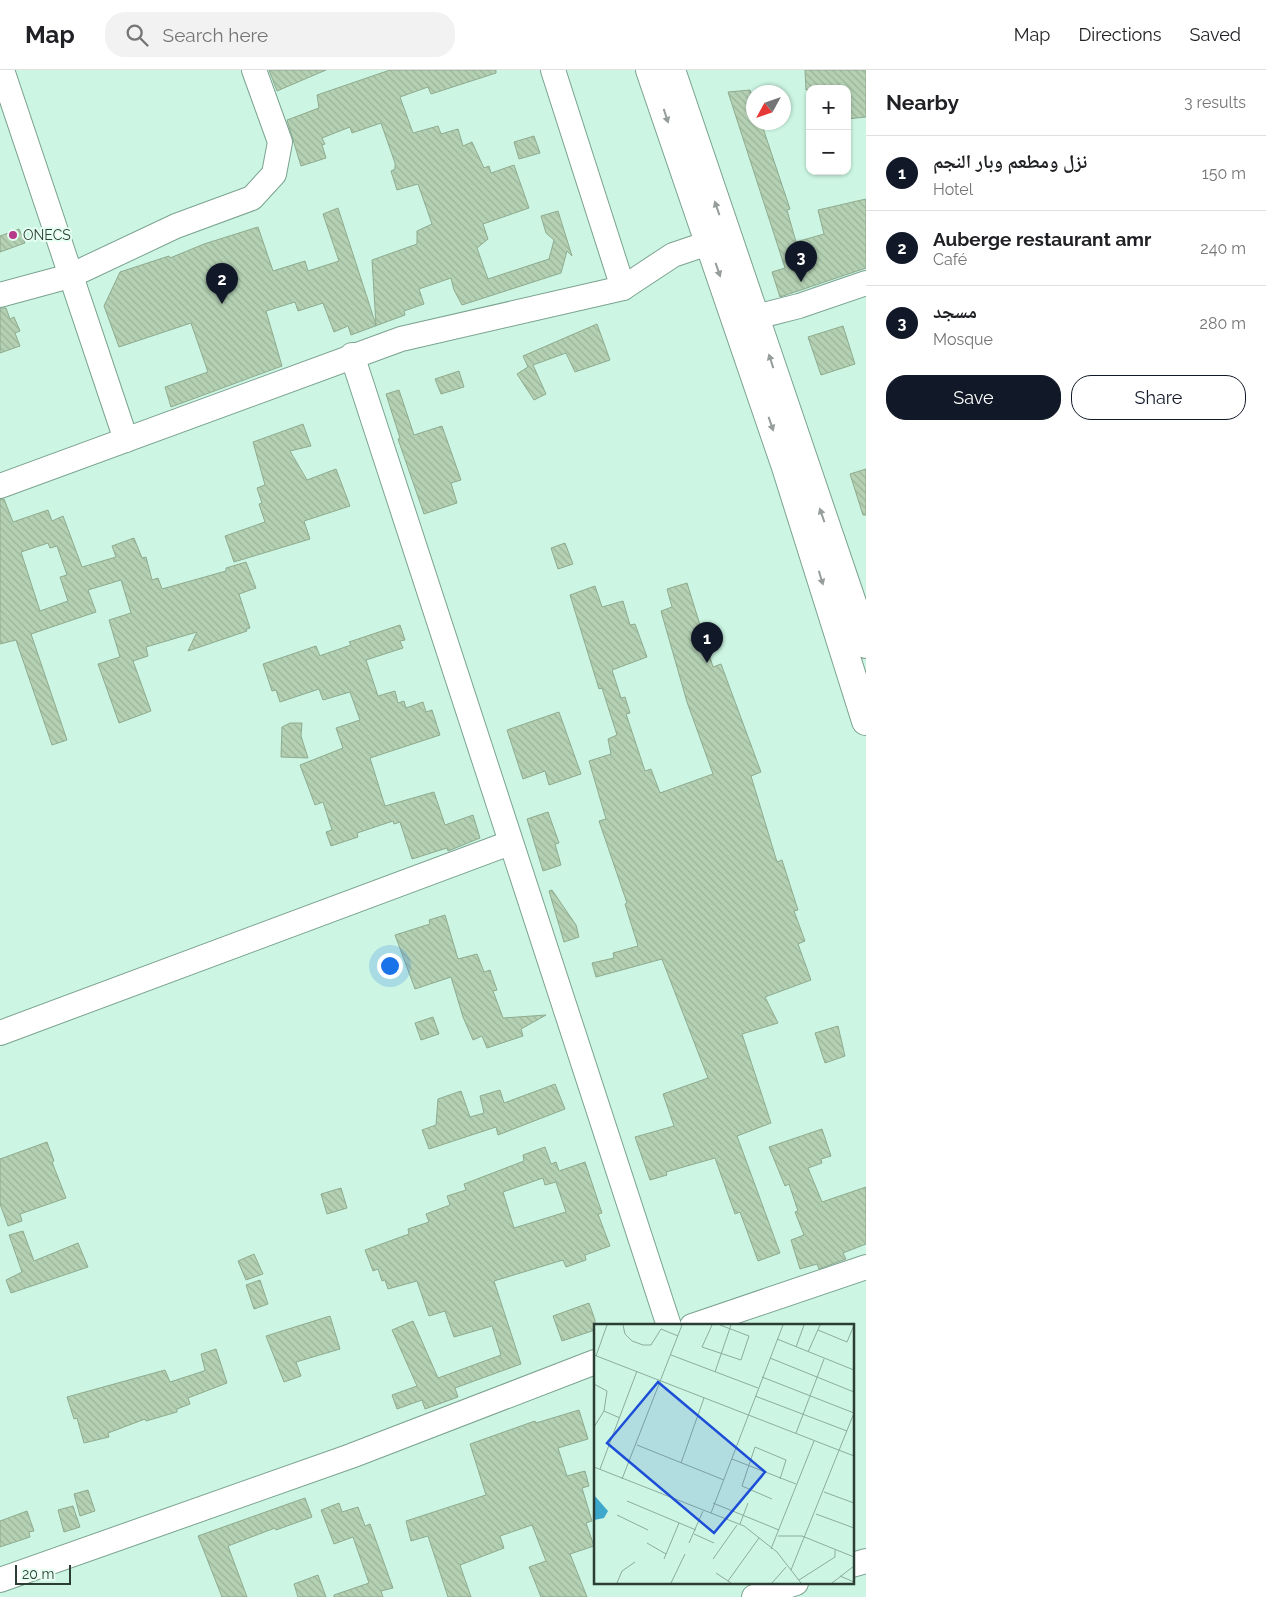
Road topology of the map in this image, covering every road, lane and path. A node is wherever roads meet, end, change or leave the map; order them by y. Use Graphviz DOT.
graph roads {
  1 [pos="2,70"];
  2 [pos="254,70"];
  3 [pos="553,70"];
  4 [pos="650,70"];
  5 [pos="671,70"];
  6 [pos="718,240"];
  7 [pos="70,276"];
  8 [pos="866,283"];
  9 [pos="623,288"];
  10 [pos="0,295"];
  11 [pos="756,317"];
  12 [pos="352,355"];
  13 [pos="126,440"];
  14 [pos="0,486"];
  15 [pos="866,644"];
  16 [pos="866,721"];
  17 [pos="510,843"];
  18 [pos="0,1033"];
  19 [pos="866,1266"];
  20 [pos="668,1324"];
  21 [pos="698,1324"];
  22 [pos="594,1362"];
  23 [pos="866,1561"];
  24 [pos="854,1565"];
  25 [pos="0,1580"];
  26 [pos="793,1584"];
  27 [pos="754,1597"];
  1 -- 7 [label="street"];
  2 -- 7 [label="street"];
  3 -- 9 [label="street"];
  4 -- 6 [label="main road, one-way"];
  6 -- 5 [label="main road, one-way"];
  6 -- 9 [label="street"];
  6 -- 11 [label="main road"];
  6 -- 16 [label="main road, one-way"];
  7 -- 10 [label="street"];
  7 -- 13 [label="street"];
  8 -- 11 [label="street"];
  9 -- 12 [label="street"];
  15 -- 11 [label="main road, one-way"];
  12 -- 13 [label="street"];
  12 -- 17 [label="street"];
  13 -- 14 [label="street"];
  17 -- 18 [label="street"];
  17 -- 20 [label="street"];
  19 -- 21 [label="street"];
  22 -- 25 [label="street"];
  23 -- 24 [label="street"];
  26 -- 27 [label="street"];
}
